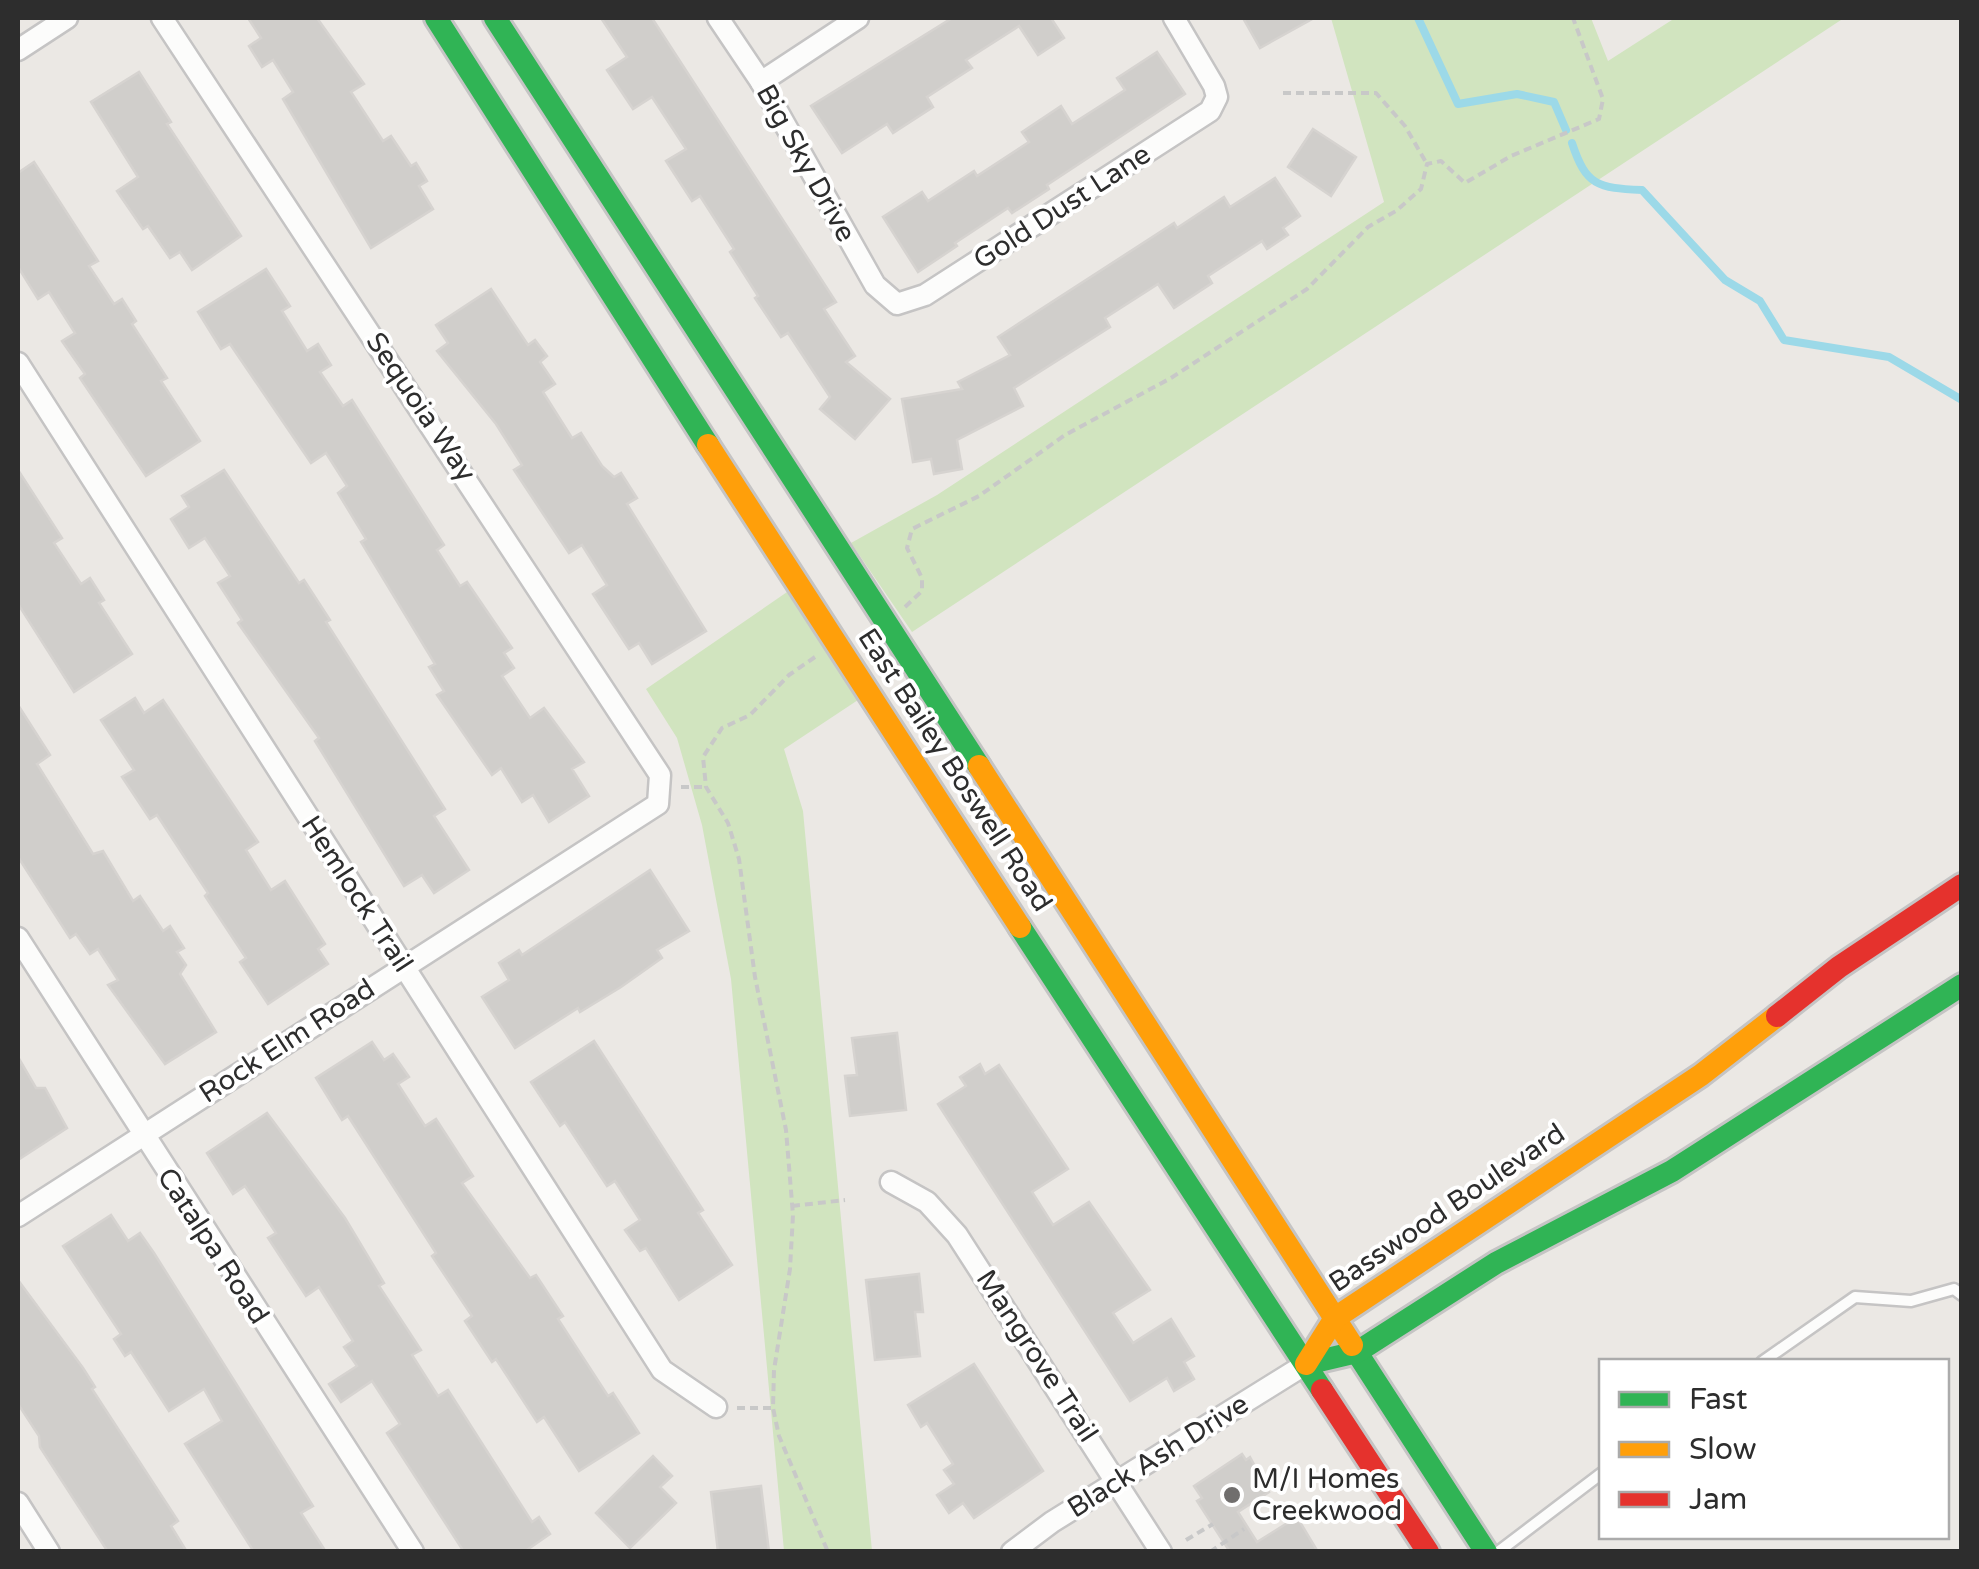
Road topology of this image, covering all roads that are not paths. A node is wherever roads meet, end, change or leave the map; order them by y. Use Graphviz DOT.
graph roads {
  1 [pos="67,18"];
  2 [pos="162,18"];
  3 [pos="436,18"];
  4 [pos="495,18"];
  5 [pos="718,18"];
  6 [pos="858,18"];
  7 [pos="1174,18"];
  8 [pos="18,50"];
  9 [pos="761,82"];
  10 [pos="898,304"];
  11 [pos="18,363"];
  12 [pos="658,804"];
  13 [pos="1962,885"];
  14 [pos="18,938"];
  15 [pos="402,965"];
  16 [pos="1962,985"];
  17 [pos="142,1137"];
  18 [pos="890,1182"];
  19 [pos="18,1216"];
  20 [pos="1962,1295"];
  21 [pos="1335,1318"];
  22 [pos="1357,1352"];
  23 [pos="1766,1359"];
  24 [pos="1306,1364"];
  25 [pos="716,1407"];
  26 [pos="1599,1475"];
  27 [pos="1118,1481"];
  28 [pos="18,1503"];
  29 [pos="48,1552"];
  30 [pos="413,1552"];
  31 [pos="1012,1552"];
  32 [pos="1161,1552"];
  33 [pos="1428,1552"];
  34 [pos="1486,1552"];
  35 [pos="1498,1552"];
  1 -- 8 [label="street"];
  2 -- 12 [label="street, Sequoia Way"];
  3 -- 24 [label="main road, East Bailey Boswell Road"];
  4 -- 21 [label="main road, East Bailey Boswell Road"];
  5 -- 9 [label="street, Big Sky Drive"];
  6 -- 9 [label="street"];
  7 -- 10 [label="street, Gold Dust Lane"];
  9 -- 10 [label="street, Big Sky Drive"];
  11 -- 15 [label="street, Hemlock Trail"];
  12 -- 15 [label="street, Rock Elm Road"];
  13 -- 21 [label="main road, Basswood Boulevard"];
  14 -- 17 [label="street, Catalpa Road"];
  15 -- 17 [label="street, Rock Elm Road"];
  15 -- 25 [label="street, Hemlock Trail"];
  16 -- 22 [label="main road"];
  17 -- 19 [label="street, Rock Elm Road"];
  17 -- 30 [label="street, Catalpa Road"];
  18 -- 27 [label="street, Mangrove Trail"];
  20 -- 23 [label="lane"];
  21 -- 22 [label="main road, East Bailey Boswell Road"];
  21 -- 24 [label="main road, Basswood Boulevard"];
  22 -- 24 [label="main road"];
  22 -- 34 [label="main road, East Bailey Boswell Road"];
  24 -- 27 [label="street, Black Ash Drive"];
  24 -- 33 [label="main road, East Bailey Boswell Road"];
  26 -- 35 [label="lane"];
  27 -- 31 [label="street, Black Ash Drive"];
  27 -- 32 [label="street, Mangrove Trail"];
  28 -- 29 [label="street"];
}
